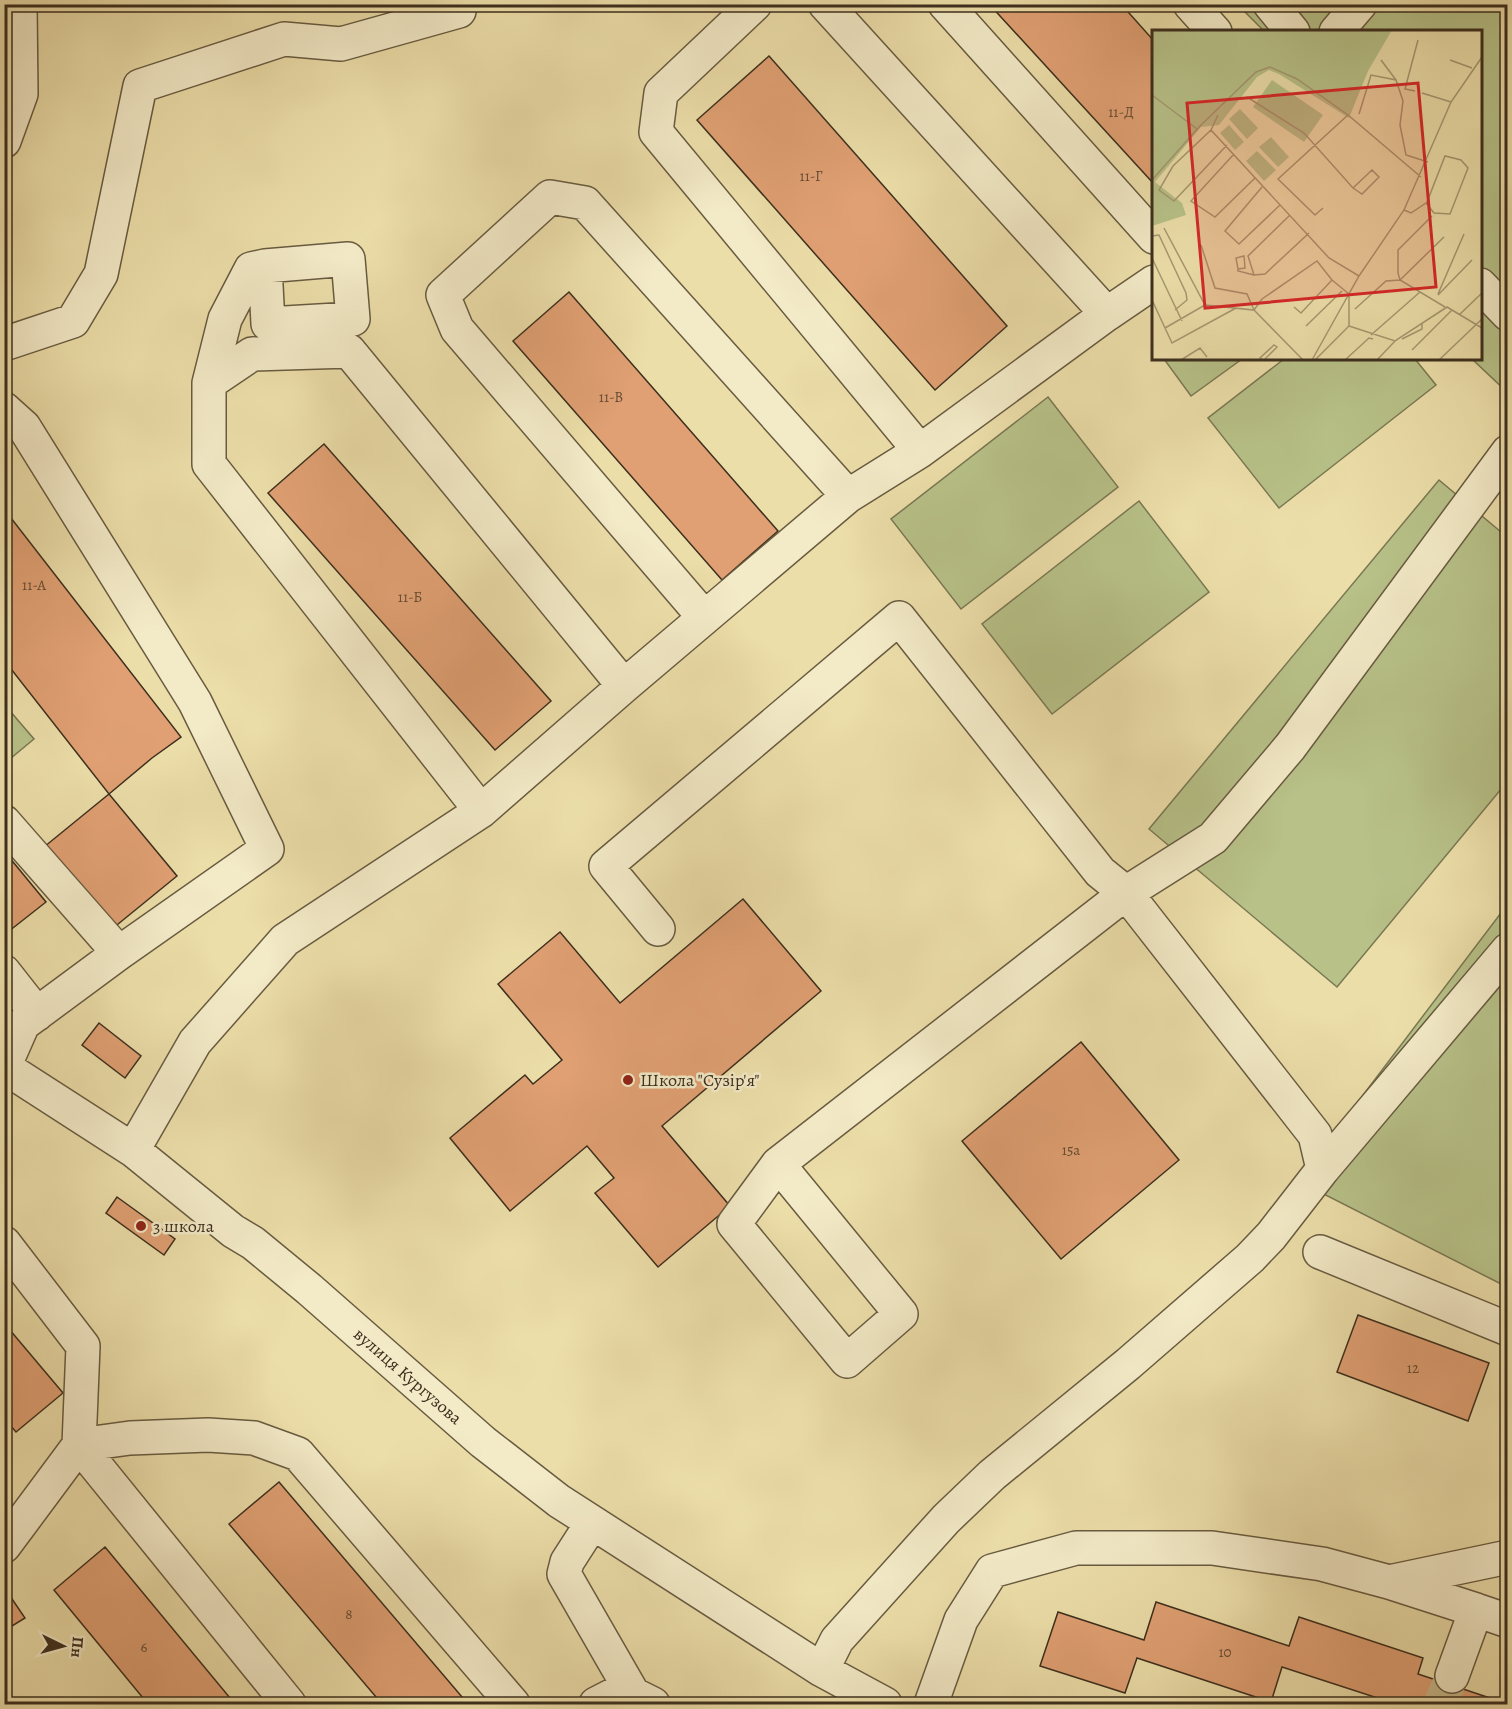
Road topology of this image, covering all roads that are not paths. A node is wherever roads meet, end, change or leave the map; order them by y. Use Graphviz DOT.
graph roads {
  1 [pos="20,4"];
  2 [pos="755,4"];
  3 [pos="825,4"];
  4 [pos="945,4"];
  5 [pos="1190,4"];
  6 [pos="1270,4"];
  7 [pos="1360,4"];
  8 [pos="459,11"];
  9 [pos="1213,30"];
  10 [pos="1291,30"];
  11 [pos="1337,30"];
  12 [pos="4,141"];
  13 [pos="1152,235"];
  14 [pos="265,267"];
  15 [pos="1152,283"];
  16 [pos="1482,287"];
  17 [pos="1107,314"];
  18 [pos="1508,314"];
  19 [pos="4,344"];
  20 [pos="209,383"];
  21 [pos="4,409"];
  22 [pos="920,451"];
  23 [pos="1508,452"];
  24 [pos="848,496"];
  25 [pos="704,617"];
  26 [pos="624,686"];
  27 [pos="482,811"];
  28 [pos="4,822"];
  29 [pos="1126,893"];
  30 [pos="658,929"];
  31 [pos="1508,950"];
  32 [pos="119,953"];
  33 [pos="4,972"];
  34 [pos="37,1014"];
  35 [pos="5,1067"];
  36 [pos="133,1150"];
  37 [pos="778,1164"];
  38 [pos="1323,1169"];
  39 [pos="4,1243"];
  40 [pos="1320,1252"];
  41 [pos="1508,1329"];
  42 [pos="79,1445"];
  43 [pos="591,1523"];
  44 [pos="4,1546"];
  45 [pos="1508,1557"];
  46 [pos="1389,1582"];
  47 [pos="1476,1611"];
  48 [pos="1508,1621"];
  49 [pos="822,1670"];
  50 [pos="1452,1676"];
  51 [pos="641,1696"];
  52 [pos="289,1704"];
  53 [pos="513,1704"];
  54 [pos="596,1704"];
  55 [pos="885,1704"];
  56 [pos="931,1704"];
  1 -- 12 [label="street"];
  2 -- 22 [label="street"];
  3 -- 17 [label="street"];
  4 -- 13 [label="street"];
  5 -- 9 [label="street"];
  6 -- 10 [label="street"];
  7 -- 11 [label="street"];
  8 -- 19 [label="street"];
  14 -- 20 [label="street"];
  15 -- 17 [label="street"];
  16 -- 18 [label="street"];
  17 -- 22 [label="street"];
  20 -- 26 [label="street"];
  20 -- 27 [label="street"];
  21 -- 32 [label="street"];
  22 -- 24 [label="street"];
  23 -- 29 [label="street"];
  24 -- 25 [label="street"];
  24 -- 25 [label="street"];
  25 -- 26 [label="street"];
  26 -- 27 [label="street"];
  27 -- 36 [label="street"];
  28 -- 32 [label="street"];
  29 -- 30 [label="street"];
  29 -- 37 [label="street"];
  29 -- 38 [label="street"];
  31 -- 38 [label="street"];
  32 -- 34 [label="street"];
  33 -- 34 [label="street"];
  34 -- 35 [label="street"];
  35 -- 36 [label="street, вулиця Кургузова"];
  36 -- 43 [label="street, вулиця Кургузова"];
  37 -- 37 [label="street"];
  38 -- 49 [label="street"];
  39 -- 42 [label="street"];
  40 -- 41 [label="street"];
  42 -- 44 [label="street"];
  42 -- 52 [label="street"];
  42 -- 53 [label="street"];
  43 -- 49 [label="street, вулиця Кургузова"];
  43 -- 51 [label="street"];
  45 -- 46 [label="street"];
  46 -- 47 [label="street"];
  46 -- 56 [label="street"];
  47 -- 48 [label="street"];
  47 -- 50 [label="street"];
  49 -- 55 [label="street, вулиця Кургузова"];
  51 -- 54 [label="street"];
}
